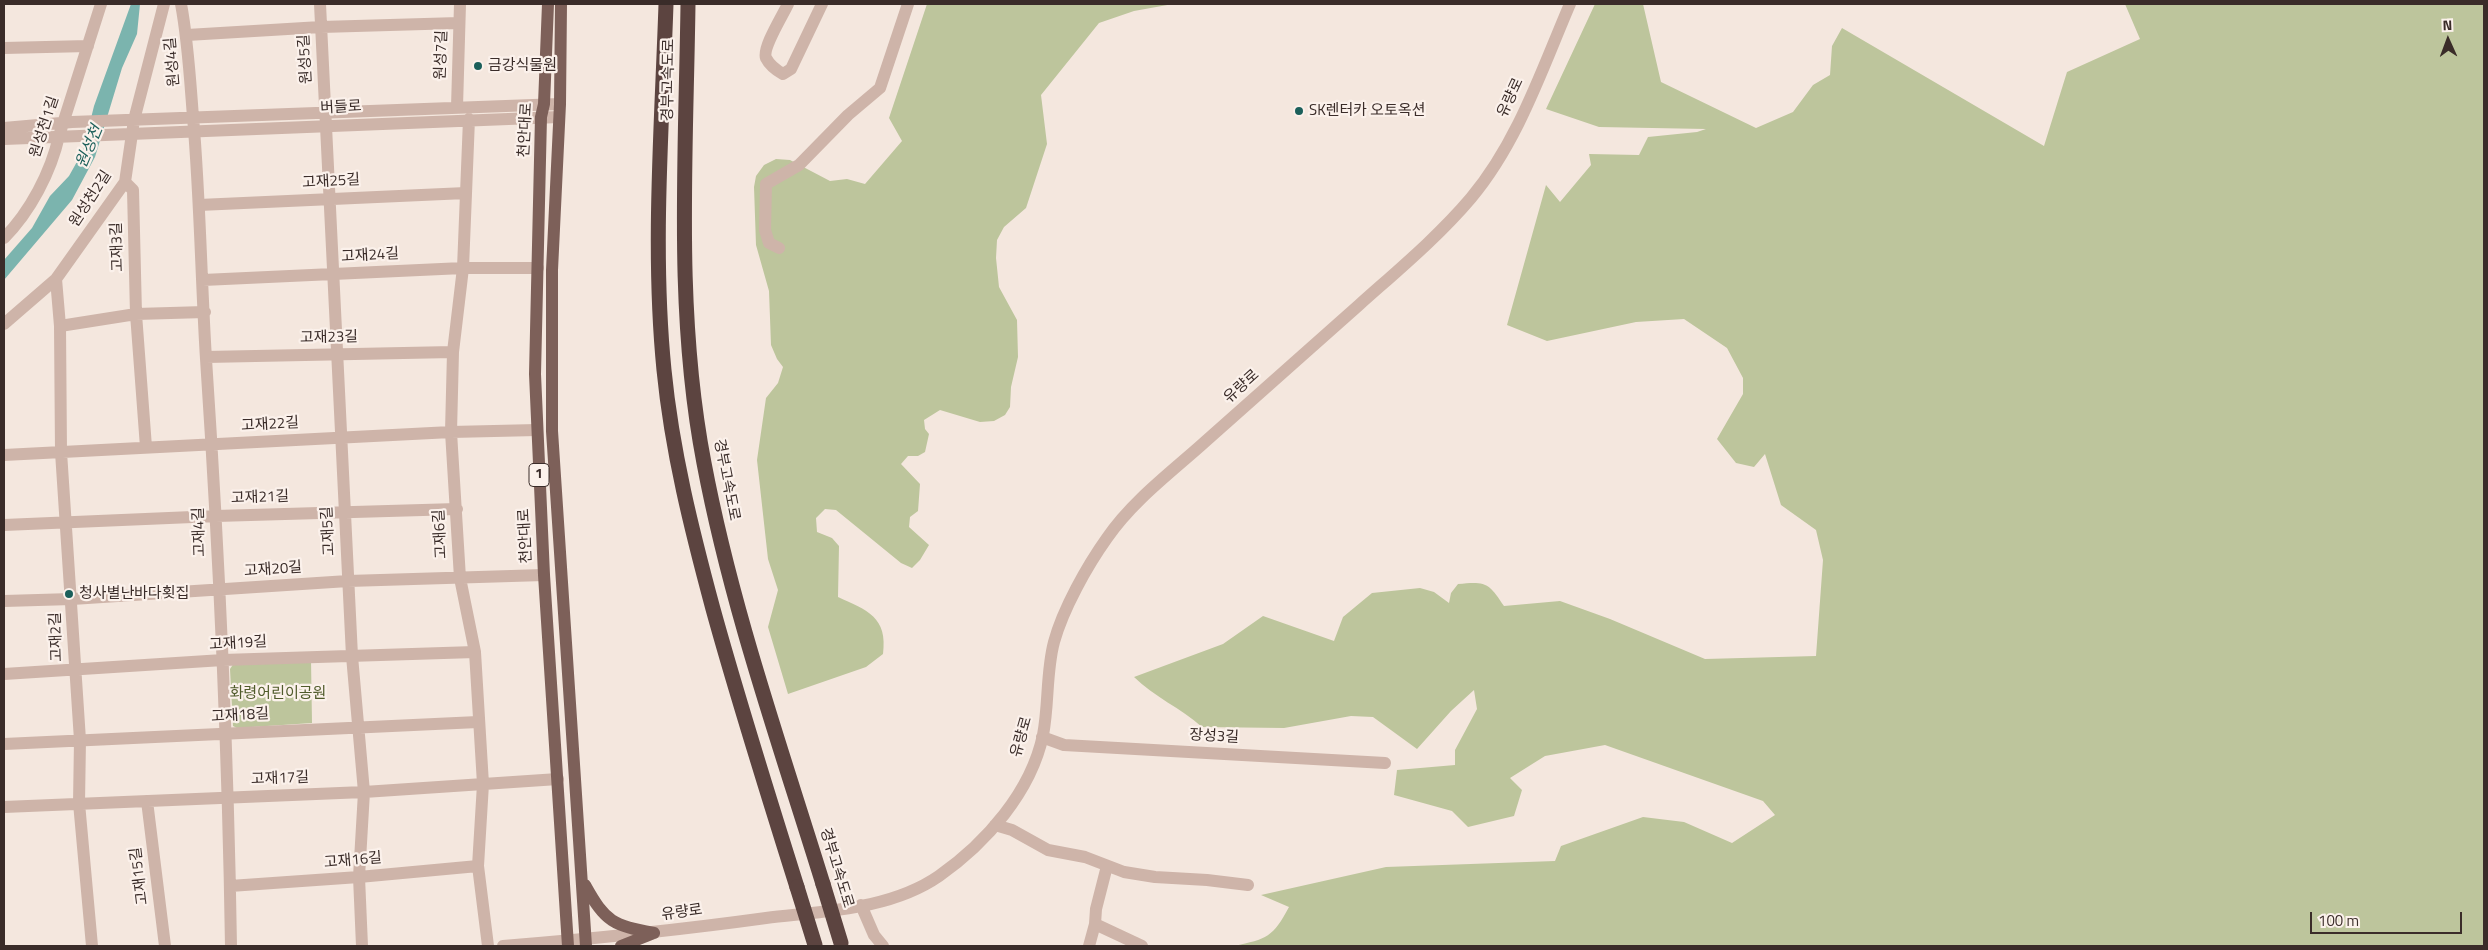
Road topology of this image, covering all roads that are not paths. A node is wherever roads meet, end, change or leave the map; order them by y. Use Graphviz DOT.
graph roads {
  1 [pos="101,4"];
  2 [pos="164,4"];
  3 [pos="181,4"];
  4 [pos="320,4"];
  5 [pos="460,4"];
  6 [pos="548,4"];
  7 [pos="561,4"];
  8 [pos="666,4"];
  9 [pos="688,4"];
  10 [pos="788,4"];
  11 [pos="822,4"];
  12 [pos="908,4"];
  13 [pos="1570,4"];
  14 [pos="460,23"];
  15 [pos="321,27"];
  16 [pos="187,35"];
  17 [pos="88,46"];
  18 [pos="4,48"];
  19 [pos="544,104"];
  20 [pos="456,107"];
  21 [pos="560,110"];
  22 [pos="541,117"];
  23 [pos="325,119"];
  24 [pos="469,119"];
  25 [pos="132,120"];
  26 [pos="68,123"];
  27 [pos="194,124"];
  28 [pos="4,128"];
  29 [pos="129,134"];
  30 [pos="63,136"];
  31 [pos="4,139"];
  32 [pos="125,182"];
  33 [pos="466,193"];
  34 [pos="330,198"];
  35 [pos="199,205"];
  36 [pos="4,238"];
  37 [pos="779,248"];
  38 [pos="463,268"];
  39 [pos="538,268"];
  40 [pos="334,274"];
  41 [pos="56,279"];
  42 [pos="203,280"];
  43 [pos="205,312"];
  44 [pos="136,314"];
  45 [pos="4,324"];
  46 [pos="60,326"];
  47 [pos="453,352"];
  48 [pos="337,354"];
  49 [pos="206,356"];
  50 [pos="537,430"];
  51 [pos="451,432"];
  52 [pos="341,438"];
  53 [pos="213,444"];
  54 [pos="146,447"];
  55 [pos="62,452"];
  56 [pos="4,455"];
  57 [pos="457,509"];
  58 [pos="345,512"];
  59 [pos="216,516"];
  60 [pos="66,523"];
  61 [pos="4,526"];
  62 [pos="544,575"];
  63 [pos="460,578"];
  64 [pos="348,581"];
  65 [pos="219,590"];
  66 [pos="72,599"];
  67 [pos="4,601"];
  68 [pos="475,652"];
  69 [pos="352,656"];
  70 [pos="223,660"];
  71 [pos="74,670"];
  72 [pos="4,674"];
  73 [pos="478,722"];
  74 [pos="359,726"];
  75 [pos="226,733"];
  76 [pos="1042,737"];
  77 [pos="80,740"];
  78 [pos="4,744"];
  79 [pos="1385,763"];
  80 [pos="558,779"];
  81 [pos="484,784"];
  82 [pos="364,792"];
  83 [pos="226,797"];
  84 [pos="147,802"];
  85 [pos="79,803"];
  86 [pos="4,807"];
  87 [pos="995,825"];
  88 [pos="478,866"];
  89 [pos="1107,866"];
  90 [pos="359,877"];
  91 [pos="583,881"];
  92 [pos="1248,885"];
  93 [pos="230,886"];
  94 [pos="861,905"];
  95 [pos="1095,924"];
  96 [pos="654,933"];
  97 [pos="586,943"];
  98 [pos="568,944"];
  99 [pos="842,945"];
  100 [pos="92,946"];
  101 [pos="165,946"];
  102 [pos="231,946"];
  103 [pos="362,946"];
  104 [pos="488,946"];
  105 [pos="503,946"];
  106 [pos="621,946"];
  107 [pos="815,946"];
  108 [pos="883,946"];
  109 [pos="1089,946"];
  110 [pos="1142,946"];
  1 -- 17 [label="street, 원성천1길"];
  2 -- 25 [label="street, 원성천2길"];
  3 -- 16 [label="street, 원성4길"];
  4 -- 15 [label="street, 원성5길"];
  5 -- 14 [label="street, 원성7길"];
  6 -- 19 [label="main road, 천안대로 / 1"];
  7 -- 21 [label="main road, 1"];
  8 -- 107 [label="highway, 경부고속도로, bridge"];
  9 -- 99 [label="highway, 경부고속도로, bridge"];
  10 -- 11 [label="street"];
  12 -- 37 [label="street"];
  13 -- 76 [label="street, 유량로"];
  14 -- 15 [label="street"];
  14 -- 20 [label="street, 원성7길"];
  15 -- 16 [label="street"];
  15 -- 23 [label="street, 원성5길"];
  16 -- 27 [label="street, 원성4길"];
  17 -- 18 [label="street"];
  17 -- 26 [label="street, 원성천1길"];
  19 -- 20 [label="street, 버들로"];
  19 -- 21 [label="street, 버들로"];
  19 -- 22 [label="main road, 천안대로 / 1"];
  20 -- 23 [label="street, 버들로"];
  21 -- 22 [label="street, 버들로"];
  21 -- 91 [label="main road, 1"];
  22 -- 24 [label="street, 버들로"];
  22 -- 39 [label="main road, 천안대로 / 1"];
  23 -- 24 [label="street, 버들로"];
  23 -- 27 [label="street, 버들로"];
  23 -- 34 [label="street, 고재5길"];
  24 -- 33 [label="street, 고재6길"];
  25 -- 26 [label="street, 버들로"];
  25 -- 27 [label="street, 버들로"];
  25 -- 29 [label="street, 원성천2길"];
  26 -- 28 [label="street"];
  26 -- 30 [label="street, 원성천1길"];
  27 -- 29 [label="street, 버들로"];
  27 -- 35 [label="street, 고재4길"];
  29 -- 30 [label="street, 버들로"];
  29 -- 32 [label="street, 원성천2길"];
  30 -- 31 [label="street"];
  30 -- 36 [label="street, 원성천1길"];
  32 -- 41 [label="street, 원성천2길"];
  32 -- 44 [label="street, 고재3길"];
  33 -- 34 [label="street, 고재25길"];
  33 -- 38 [label="street, 고재6길"];
  34 -- 35 [label="street, 고재25길"];
  34 -- 40 [label="street, 고재5길"];
  35 -- 42 [label="street, 고재4길"];
  38 -- 39 [label="street, 고재24길"];
  38 -- 40 [label="street, 고재24길"];
  38 -- 47 [label="street, 고재6길"];
  39 -- 50 [label="main road, 천안대로 / 1"];
  40 -- 42 [label="street, 고재24길"];
  40 -- 48 [label="street, 고재5길"];
  41 -- 45 [label="street, 원성천2길"];
  41 -- 46 [label="street, 고재2길"];
  42 -- 43 [label="street, 고재4길"];
  43 -- 44 [label="street"];
  43 -- 49 [label="street, 고재4길"];
  44 -- 46 [label="street"];
  44 -- 54 [label="street, 고재3길"];
  46 -- 55 [label="street, 고재2길"];
  47 -- 48 [label="street, 고재23길"];
  47 -- 51 [label="street, 고재6길"];
  48 -- 49 [label="street, 고재23길"];
  48 -- 52 [label="street, 고재5길"];
  49 -- 53 [label="street, 고재4길"];
  50 -- 51 [label="street, 고재22길"];
  50 -- 62 [label="main road, 천안대로 / 1"];
  51 -- 52 [label="street, 고재22길"];
  51 -- 57 [label="street, 고재6길"];
  52 -- 53 [label="street, 고재22길"];
  52 -- 58 [label="street, 고재5길"];
  53 -- 54 [label="street, 고재22길"];
  53 -- 59 [label="street, 고재4길"];
  54 -- 55 [label="street, 고재22길"];
  55 -- 56 [label="street, 고재22길"];
  55 -- 60 [label="street, 고재2길"];
  57 -- 58 [label="street, 고재21길"];
  57 -- 63 [label="street, 고재6길"];
  58 -- 59 [label="street, 고재21길"];
  58 -- 64 [label="street, 고재5길"];
  59 -- 60 [label="street, 고재21길"];
  59 -- 65 [label="street, 고재4길"];
  60 -- 61 [label="street, 고재21길"];
  60 -- 66 [label="street, 고재2길"];
  62 -- 63 [label="street, 고재20길"];
  62 -- 80 [label="main road, 천안대로 / 1"];
  63 -- 64 [label="street, 고재20길"];
  63 -- 68 [label="street, 고재6길"];
  64 -- 65 [label="street, 고재20길"];
  64 -- 69 [label="street, 고재5길"];
  65 -- 66 [label="street, 고재20길"];
  65 -- 70 [label="street, 고재4길"];
  66 -- 67 [label="street, 고재20길"];
  66 -- 71 [label="street, 고재2길"];
  68 -- 69 [label="street, 고재19길"];
  68 -- 73 [label="street, 고재6길"];
  69 -- 70 [label="street, 고재19길"];
  69 -- 74 [label="street, 고재5길"];
  70 -- 71 [label="street, 고재19길"];
  70 -- 75 [label="street, 고재4길"];
  71 -- 72 [label="street, 고재19길"];
  71 -- 77 [label="street, 고재2길"];
  73 -- 74 [label="street, 고재18길"];
  73 -- 81 [label="street, 고재6길"];
  74 -- 75 [label="street, 고재18길"];
  74 -- 82 [label="street, 고재5길"];
  75 -- 77 [label="street, 고재18길"];
  75 -- 83 [label="street, 고재4길"];
  76 -- 79 [label="street, 장성3길"];
  76 -- 87 [label="street, 유량로"];
  77 -- 78 [label="street, 고재18길"];
  77 -- 85 [label="street, 고재2길"];
  80 -- 81 [label="street, 고재17길"];
  80 -- 98 [label="main road, 천안대로 / 1"];
  81 -- 82 [label="street, 고재17길"];
  81 -- 88 [label="street, 고재6길"];
  82 -- 83 [label="street, 고재17길"];
  82 -- 90 [label="street, 고재5길"];
  83 -- 84 [label="street, 고재17길"];
  83 -- 93 [label="street, 고재4길"];
  84 -- 85 [label="street, 고재17길"];
  84 -- 101 [label="street, 고재15길"];
  85 -- 86 [label="street, 고재17길"];
  85 -- 100 [label="street, 고재2길"];
  87 -- 89 [label="street"];
  87 -- 94 [label="street, 유량로"];
  88 -- 90 [label="street, 고재16길"];
  88 -- 104 [label="street, 고재6길"];
  89 -- 92 [label="street"];
  89 -- 95 [label="street"];
  90 -- 93 [label="street, 고재16길"];
  90 -- 103 [label="street, 고재5길"];
  91 -- 96 [label="main road"];
  91 -- 97 [label="main road, 1"];
  93 -- 102 [label="street, 고재4길"];
  94 -- 96 [label="street, 유량로"];
  94 -- 108 [label="street"];
  95 -- 109 [label="street"];
  95 -- 110 [label="street"];
  96 -- 97 [label="street, 유량로"];
  96 -- 106 [label="main road"];
  97 -- 98 [label="street"];
  98 -- 105 [label="street"];
}
